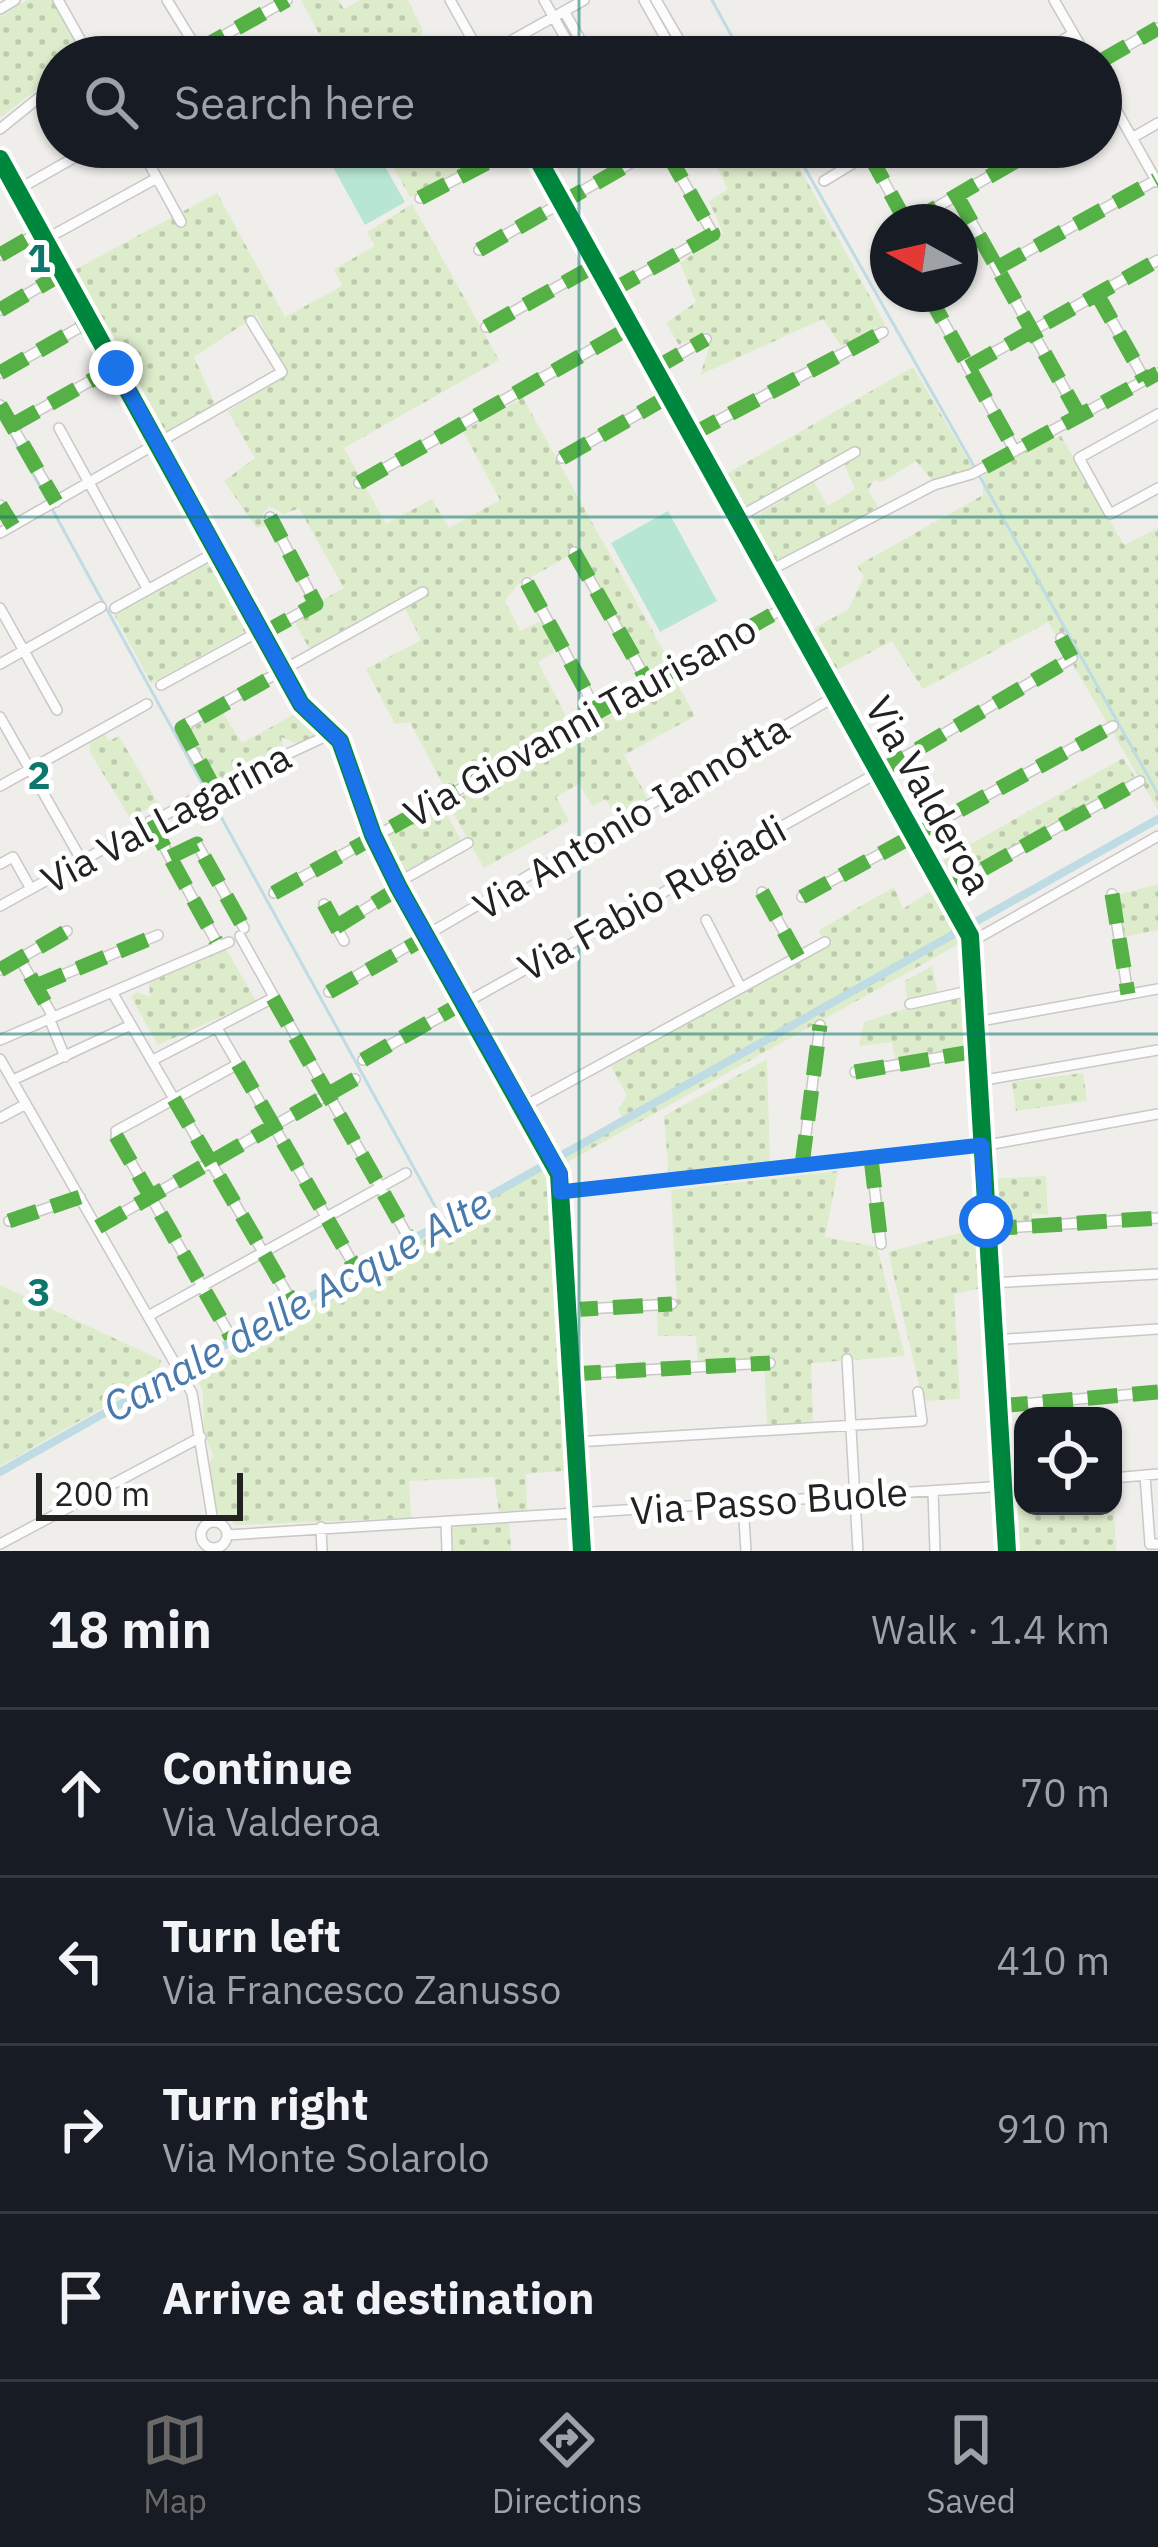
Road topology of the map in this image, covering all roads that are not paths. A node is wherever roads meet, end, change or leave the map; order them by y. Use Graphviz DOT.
graph roads {
  1 [pos="15,0"];
  2 [pos="58,0"];
  3 [pos="167,0"];
  4 [pos="287,0"];
  5 [pos="451,0"];
  6 [pos="544,0"];
  7 [pos="584,0"];
  8 [pos="644,0"];
  9 [pos="656,0"];
  10 [pos="1054,0"];
  11 [pos="0,9"];
  12 [pos="559,14"];
  13 [pos="1158,28"];
  14 [pos="1073,34"];
  15 [pos="78,36"];
  16 [pos="189,36"];
  17 [pos="229,36"];
  18 [pos="471,36"];
  19 [pos="520,36"];
  20 [pos="568,36"];
  21 [pos="575,36"];
  22 [pos="664,36"];
  23 [pos="677,36"];
  24 [pos="1070,36"];
  25 [pos="1122,49"];
  26 [pos="36,100"];
  27 [pos="1122,120"];
  28 [pos="1158,124"];
  29 [pos="0,129"];
  30 [pos="1132,138"];
  31 [pos="0,159"];
  32 [pos="56,168"];
  33 [pos="152,168"];
  34 [pos="477,168"];
  35 [pos="543,168"];
  36 [pos="622,168"];
  37 [pos="676,168"];
  38 [pos="845,168"];
  39 [pos="876,168"];
  40 [pos="1004,168"];
  41 [pos="157,178"];
  42 [pos="824,181"];
  43 [pos="1157,182"];
  44 [pos="17,190"];
  45 [pos="957,196"];
  46 [pos="420,198"];
  47 [pos="562,203"];
  48 [pos="897,204"];
  49 [pos="942,204"];
  50 [pos="181,222"];
  51 [pos="42,236"];
  52 [pos="479,250"];
  53 [pos="0,254"];
  54 [pos="1158,260"];
  55 [pos="596,265"];
  56 [pos="998,268"];
  57 [pos="63,273"];
  58 [pos="611,291"];
  59 [pos="1097,293"];
  60 [pos="0,310"];
  61 [pos="938,312"];
  62 [pos="251,321"];
  63 [pos="89,322"];
  64 [pos="485,327"];
  65 [pos="631,327"];
  66 [pos="1032,331"];
  67 [pos="883,332"];
  68 [pos="706,339"];
  69 [pos="968,367"];
  70 [pos="116,368"];
  71 [pos="654,369"];
  72 [pos="0,373"];
  73 [pos="1158,373"];
  74 [pos="1145,380"];
  75 [pos="669,396"];
  76 [pos="0,405"];
  77 [pos="1158,414"];
  78 [pos="1080,417"];
  79 [pos="11,426"];
  80 [pos="59,428"];
  81 [pos="691,435"];
  82 [pos="156,446"];
  83 [pos="855,452"];
  84 [pos="1015,452"];
  85 [pos="562,458"];
  86 [pos="90,483"];
  87 [pos="358,483"];
  88 [pos="1158,488"];
  89 [pos="0,505"];
  90 [pos="52,505"];
  91 [pos="271,517"];
  92 [pos="737,518"];
  93 [pos="13,526"];
  94 [pos="0,533"];
  95 [pos="216,551"];
  96 [pos="574,552"];
  97 [pos="767,572"];
  98 [pos="526,583"];
  99 [pos="148,590"];
  100 [pos="423,592"];
  101 [pos="786,607"];
  102 [pos="0,608"];
  103 [pos="100,608"];
  104 [pos="116,608"];
  105 [pos="261,632"];
  106 [pos="1061,638"];
  107 [pos="24,650"];
  108 [pos="0,664"];
  109 [pos="283,671"];
  110 [pos="649,684"];
  111 [pos="161,685"];
  112 [pos="836,696"];
  113 [pos="147,704"];
  114 [pos="57,710"];
  115 [pos="598,713"];
  116 [pos="0,717"];
  117 [pos="1113,726"];
  118 [pos="333,733"];
  119 [pos="32,769"];
  120 [pos="879,772"];
  121 [pos="1140,781"];
  122 [pos="0,786"];
  123 [pos="214,788"];
  124 [pos="150,821"];
  125 [pos="913,834"];
  126 [pos="373,835"];
  127 [pos="1158,836"];
  128 [pos="468,843"];
  129 [pos="170,857"];
  130 [pos="82,861"];
  131 [pos="0,864"];
  132 [pos="398,886"];
  133 [pos="31,889"];
  134 [pos="944,891"];
  135 [pos="762,892"];
  136 [pos="274,893"];
  137 [pos="1112,894"];
  138 [pos="802,897"];
  139 [pos="324,904"];
  140 [pos="0,906"];
  141 [pos="706,920"];
  142 [pos="337,927"];
  143 [pos="67,931"];
  144 [pos="158,934"];
  145 [pos="238,935"];
  146 [pos="427,937"];
  147 [pos="971,939"];
  148 [pos="216,941"];
  149 [pos="344,941"];
  150 [pos="825,942"];
  151 [pos="798,957"];
  152 [pos="20,959"];
  153 [pos="0,970"];
  154 [pos="36,986"];
  155 [pos="741,988"];
  156 [pos="1158,989"];
  157 [pos="974,990"];
  158 [pos="112,992"];
  159 [pos="329,992"];
  160 [pos="1128,994"];
  161 [pos="273,998"];
  162 [pos="464,1002"];
  163 [pos="910,1004"];
  164 [pos="50,1016"];
  165 [pos="975,1022"];
  166 [pos="131,1025"];
  167 [pos="820,1025"];
  168 [pos="217,1028"];
  169 [pos="0,1040"];
  170 [pos="1158,1049"];
  171 [pos="977,1051"];
  172 [pos="65,1057"];
  173 [pos="0,1059"];
  174 [pos="153,1060"];
  175 [pos="364,1060"];
  176 [pos="238,1064"];
  177 [pos="855,1072"];
  178 [pos="355,1078"];
  179 [pos="13,1080"];
  180 [pos="979,1082"];
  181 [pos="328,1094"];
  182 [pos="174,1099"];
  183 [pos="26,1103"];
  184 [pos="524,1107"];
  185 [pos="1158,1114"];
  186 [pos="0,1118"];
  187 [pos="274,1125"];
  188 [pos="982,1145"];
  189 [pos="871,1157"];
  190 [pos="211,1162"];
  191 [pos="802,1165"];
  192 [pos="406,1173"];
  193 [pos="380,1188"];
  194 [pos="560,1192"];
  195 [pos="151,1196"];
  196 [pos="80,1197"];
  197 [pos="326,1218"];
  198 [pos="1158,1218"];
  199 [pos="9,1221"];
  200 [pos="98,1227"];
  201 [pos="987,1229"];
  202 [pos="407,1235"];
  203 [pos="881,1244"];
  204 [pos="264,1253"];
  205 [pos="356,1267"];
  206 [pos="1158,1274"];
  207 [pos="990,1282"];
  208 [pos="201,1287"];
  209 [pos="292,1302"];
  210 [pos="672,1304"];
  211 [pos="568,1310"];
  212 [pos="149,1315"];
  213 [pos="1158,1329"];
  214 [pos="231,1337"];
  215 [pos="993,1340"];
  216 [pos="847,1360"];
  217 [pos="770,1363"];
  218 [pos="572,1374"];
  219 [pos="918,1392"];
  220 [pos="1158,1392"];
  221 [pos="998,1406"];
  222 [pos="851,1427"];
  223 [pos="201,1437"];
  224 [pos="575,1442"];
  225 [pos="1158,1474"];
  226 [pos="1145,1475"];
  227 [pos="1122,1477"];
  228 [pos="1014,1485"];
  229 [pos="1003,1486"];
  230 [pos="933,1491"];
  231 [pos="856,1497"];
  232 [pos="743,1503"];
  233 [pos="580,1513"];
  234 [pos="446,1521"];
  235 [pos="213,1522"];
  236 [pos="321,1527"];
  237 [pos="227,1535"];
  238 [pos="0,1544"];
  239 [pos="1153,1546"];
  240 [pos="212,1550"];
  241 [pos="322,1551"];
  242 [pos="447,1551"];
  243 [pos="582,1551"];
  244 [pos="746,1551"];
  245 [pos="858,1551"];
  246 [pos="935,1551"];
  247 [pos="1007,1551"];
  1 -- 11 [label="street"];
  2 -- 15 [label="street"];
  3 -- 16 [label="street"];
  4 -- 17 [label="street"];
  5 -- 18 [label="street"];
  6 -- 12 [label="street"];
  7 -- 12 [label="street"];
  8 -- 22 [label="street"];
  9 -- 23 [label="street"];
  10 -- 14 [label="street"];
  12 -- 19 [label="street"];
  12 -- 20 [label="street"];
  12 -- 21 [label="street"];
  13 -- 25 [label="street"];
  14 -- 24 [label="street"];
  26 -- 29 [label="street"];
  27 -- 30 [label="street"];
  28 -- 30 [label="street"];
  30 -- 43 [label="street"];
  31 -- 44 [label="street"];
  32 -- 44 [label="street"];
  33 -- 41 [label="street"];
  34 -- 46 [label="street"];
  35 -- 47 [label="street, Via Valderoa"];
  36 -- 47 [label="street"];
  37 -- 58 [label="street"];
  38 -- 42 [label="street"];
  39 -- 48 [label="street"];
  40 -- 45 [label="street"];
  41 -- 50 [label="street"];
  41 -- 51 [label="street"];
  43 -- 56 [label="street"];
  44 -- 51 [label="street"];
  45 -- 49 [label="street"];
  45 -- 56 [label="street"];
  47 -- 52 [label="street"];
  47 -- 55 [label="street, Via Valderoa"];
  51 -- 53 [label="street"];
  51 -- 57 [label="street"];
  54 -- 59 [label="street"];
  55 -- 58 [label="street, Via Valderoa"];
  55 -- 64 [label="street"];
  56 -- 66 [label="street"];
  57 -- 60 [label="street"];
  57 -- 63 [label="street"];
  58 -- 65 [label="street, Via Valderoa"];
  59 -- 66 [label="street"];
  59 -- 74 [label="street"];
  61 -- 69 [label="street"];
  62 -- 82 [label="street"];
  63 -- 70 [label="street"];
  63 -- 72 [label="street"];
  65 -- 71 [label="street, Via Valderoa"];
  65 -- 87 [label="street"];
  66 -- 69 [label="street"];
  66 -- 78 [label="street"];
  67 -- 81 [label="street"];
  68 -- 71 [label="street"];
  69 -- 84 [label="street"];
  70 -- 79 [label="street"];
  70 -- 82 [label="street"];
  71 -- 75 [label="street, Via Valderoa"];
  73 -- 74 [label="street"];
  74 -- 78 [label="street"];
  75 -- 81 [label="street, Via Valderoa"];
  75 -- 85 [label="street"];
  76 -- 79 [label="street"];
  77 -- 88 [label="street"];
  78 -- 84 [label="street"];
  79 -- 90 [label="street"];
  80 -- 86 [label="street"];
  81 -- 92 [label="street, Via Valderoa"];
  82 -- 86 [label="street"];
  82 -- 95 [label="street"];
  83 -- 92 [label="street"];
  84 -- 97 [label="street"];
  86 -- 90 [label="street"];
  86 -- 99 [label="street"];
  89 -- 93 [label="street"];
  90 -- 93 [label="street"];
  91 -- 105 [label="street"];
  92 -- 97 [label="street, Via Valderoa"];
  93 -- 94 [label="street"];
  95 -- 99 [label="street"];
  95 -- 105 [label="street"];
  96 -- 110 [label="street"];
  97 -- 101 [label="street, Via Valderoa"];
  98 -- 115 [label="street"];
  99 -- 104 [label="street"];
  100 -- 109 [label="street"];
  101 -- 110 [label="street, Via Giovanni Taurisano"];
  101 -- 112 [label="street, Via Valderoa"];
  102 -- 107 [label="street"];
  103 -- 107 [label="street"];
  105 -- 109 [label="street"];
  105 -- 111 [label="street"];
  106 -- 120 [label="street, Via Fabio Rugiadi"];
  107 -- 108 [label="street"];
  107 -- 114 [label="street"];
  109 -- 118 [label="street"];
  109 -- 123 [label="street"];
  110 -- 115 [label="street, Via Giovanni Taurisano"];
  112 -- 120 [label="street, Via Valderoa"];
  112 -- 146 [label="street, Via Antonio Iannotta"];
  113 -- 119 [label="street"];
  115 -- 126 [label="street, Via Giovanni Taurisano"];
  116 -- 119 [label="street"];
  117 -- 125 [label="street"];
  118 -- 123 [label="street, Via Val Lagarina"];
  118 -- 126 [label="street"];
  119 -- 122 [label="street"];
  119 -- 130 [label="street"];
  120 -- 125 [label="street, Via Valderoa"];
  120 -- 162 [label="street, Via Fabio Rugiadi"];
  121 -- 134 [label="street"];
  123 -- 124 [label="street, Via Val Lagarina"];
  124 -- 129 [label="street"];
  124 -- 130 [label="street, Via Val Lagarina"];
  125 -- 134 [label="street, Via Valderoa"];
  125 -- 138 [label="street"];
  126 -- 132 [label="street"];
  126 -- 136 [label="street, Via Giovanni Taurisano"];
  127 -- 147 [label="street"];
  128 -- 132 [label="street"];
  129 -- 145 [label="street"];
  129 -- 148 [label="street"];
  130 -- 133 [label="street, Via Val Lagarina"];
  131 -- 133 [label="street"];
  132 -- 142 [label="street"];
  132 -- 146 [label="street"];
  133 -- 140 [label="street, Via Val Lagarina"];
  134 -- 147 [label="street, Via Valderoa"];
  135 -- 151 [label="street"];
  137 -- 160 [label="street"];
  139 -- 142 [label="street"];
  141 -- 155 [label="street"];
  142 -- 149 [label="street"];
  143 -- 152 [label="street"];
  144 -- 154 [label="street"];
  145 -- 158 [label="street"];
  145 -- 161 [label="street"];
  146 -- 159 [label="street, Via Antonio Iannotta"];
  146 -- 162 [label="street"];
  147 -- 157 [label="street, Via Valderoa"];
  150 -- 151 [label="street"];
  151 -- 155 [label="street"];
  152 -- 153 [label="street"];
  152 -- 154 [label="street"];
  154 -- 164 [label="street"];
  155 -- 184 [label="street"];
  156 -- 160 [label="street"];
  157 -- 163 [label="street"];
  157 -- 165 [label="street, Via Valderoa"];
  158 -- 164 [label="street"];
  158 -- 166 [label="street"];
  160 -- 165 [label="street"];
  161 -- 168 [label="street"];
  161 -- 181 [label="street"];
  162 -- 175 [label="street, Via Fabio Rugiadi"];
  162 -- 184 [label="street"];
  164 -- 169 [label="street"];
  164 -- 172 [label="street"];
  165 -- 171 [label="street, Via Valderoa"];
  166 -- 172 [label="street"];
  166 -- 174 [label="street"];
  167 -- 191 [label="street"];
  168 -- 174 [label="street"];
  168 -- 176 [label="street"];
  170 -- 180 [label="street"];
  171 -- 177 [label="street"];
  171 -- 180 [label="street, Via Valderoa"];
  172 -- 179 [label="street"];
  173 -- 179 [label="street"];
  174 -- 182 [label="street"];
  176 -- 182 [label="street"];
  176 -- 187 [label="street"];
  178 -- 181 [label="street"];
  179 -- 183 [label="street"];
  180 -- 188 [label="street, Via Valderoa"];
  181 -- 187 [label="street"];
  181 -- 193 [label="street"];
  182 -- 190 [label="street"];
  182 -- 195 [label="street"];
  183 -- 186 [label="street"];
  183 -- 196 [label="street"];
  184 -- 194 [label="street"];
  185 -- 188 [label="street"];
  187 -- 190 [label="street"];
  187 -- 197 [label="street"];
  188 -- 189 [label="street"];
  188 -- 201 [label="street, Via Valderoa"];
  189 -- 191 [label="street"];
  189 -- 203 [label="street"];
  190 -- 195 [label="street"];
  190 -- 204 [label="street"];
  191 -- 194 [label="street"];
  192 -- 193 [label="street"];
  193 -- 197 [label="street"];
  193 -- 202 [label="street"];
  194 -- 211 [label="street"];
  195 -- 200 [label="street"];
  195 -- 208 [label="street"];
  196 -- 199 [label="street"];
  196 -- 200 [label="street"];
  197 -- 204 [label="street"];
  197 -- 205 [label="street"];
  198 -- 201 [label="street"];
  200 -- 212 [label="street"];
  201 -- 207 [label="street, Via Valderoa"];
  204 -- 208 [label="street"];
  204 -- 209 [label="street"];
  206 -- 207 [label="street"];
  207 -- 215 [label="street, Via Valderoa"];
  208 -- 212 [label="street"];
  208 -- 214 [label="street"];
  210 -- 211 [label="street"];
  211 -- 218 [label="street"];
  212 -- 223 [label="street"];
  213 -- 215 [label="street"];
  215 -- 221 [label="street, Via Valderoa"];
  216 -- 222 [label="street"];
  217 -- 218 [label="street"];
  218 -- 224 [label="street"];
  219 -- 222 [label="street"];
  220 -- 221 [label="street"];
  221 -- 229 [label="street, Via Valderoa"];
  222 -- 224 [label="street"];
  222 -- 231 [label="street"];
  223 -- 235 [label="street"];
  223 -- 238 [label="street"];
  224 -- 233 [label="street"];
  225 -- 226 [label="street"];
  226 -- 227 [label="street"];
  226 -- 239 [label="street"];
  228 -- 229 [label="street, Via Passo Buole"];
  229 -- 230 [label="street, Via Passo Buole"];
  229 -- 247 [label="street, Via Valderoa"];
  230 -- 231 [label="street, Via Passo Buole"];
  230 -- 246 [label="street"];
  231 -- 232 [label="street, Via Passo Buole"];
  231 -- 245 [label="street"];
  232 -- 233 [label="street, Via Passo Buole"];
  232 -- 244 [label="street"];
  233 -- 234 [label="street, Via Passo Buole"];
  233 -- 243 [label="street"];
  234 -- 236 [label="street, Via Passo Buole"];
  234 -- 242 [label="street"];
  235 -- 237 [label="street"];
  235 -- 240 [label="street"];
  236 -- 237 [label="street, Via Passo Buole"];
  236 -- 241 [label="street"];
  237 -- 240 [label="street"];
}
